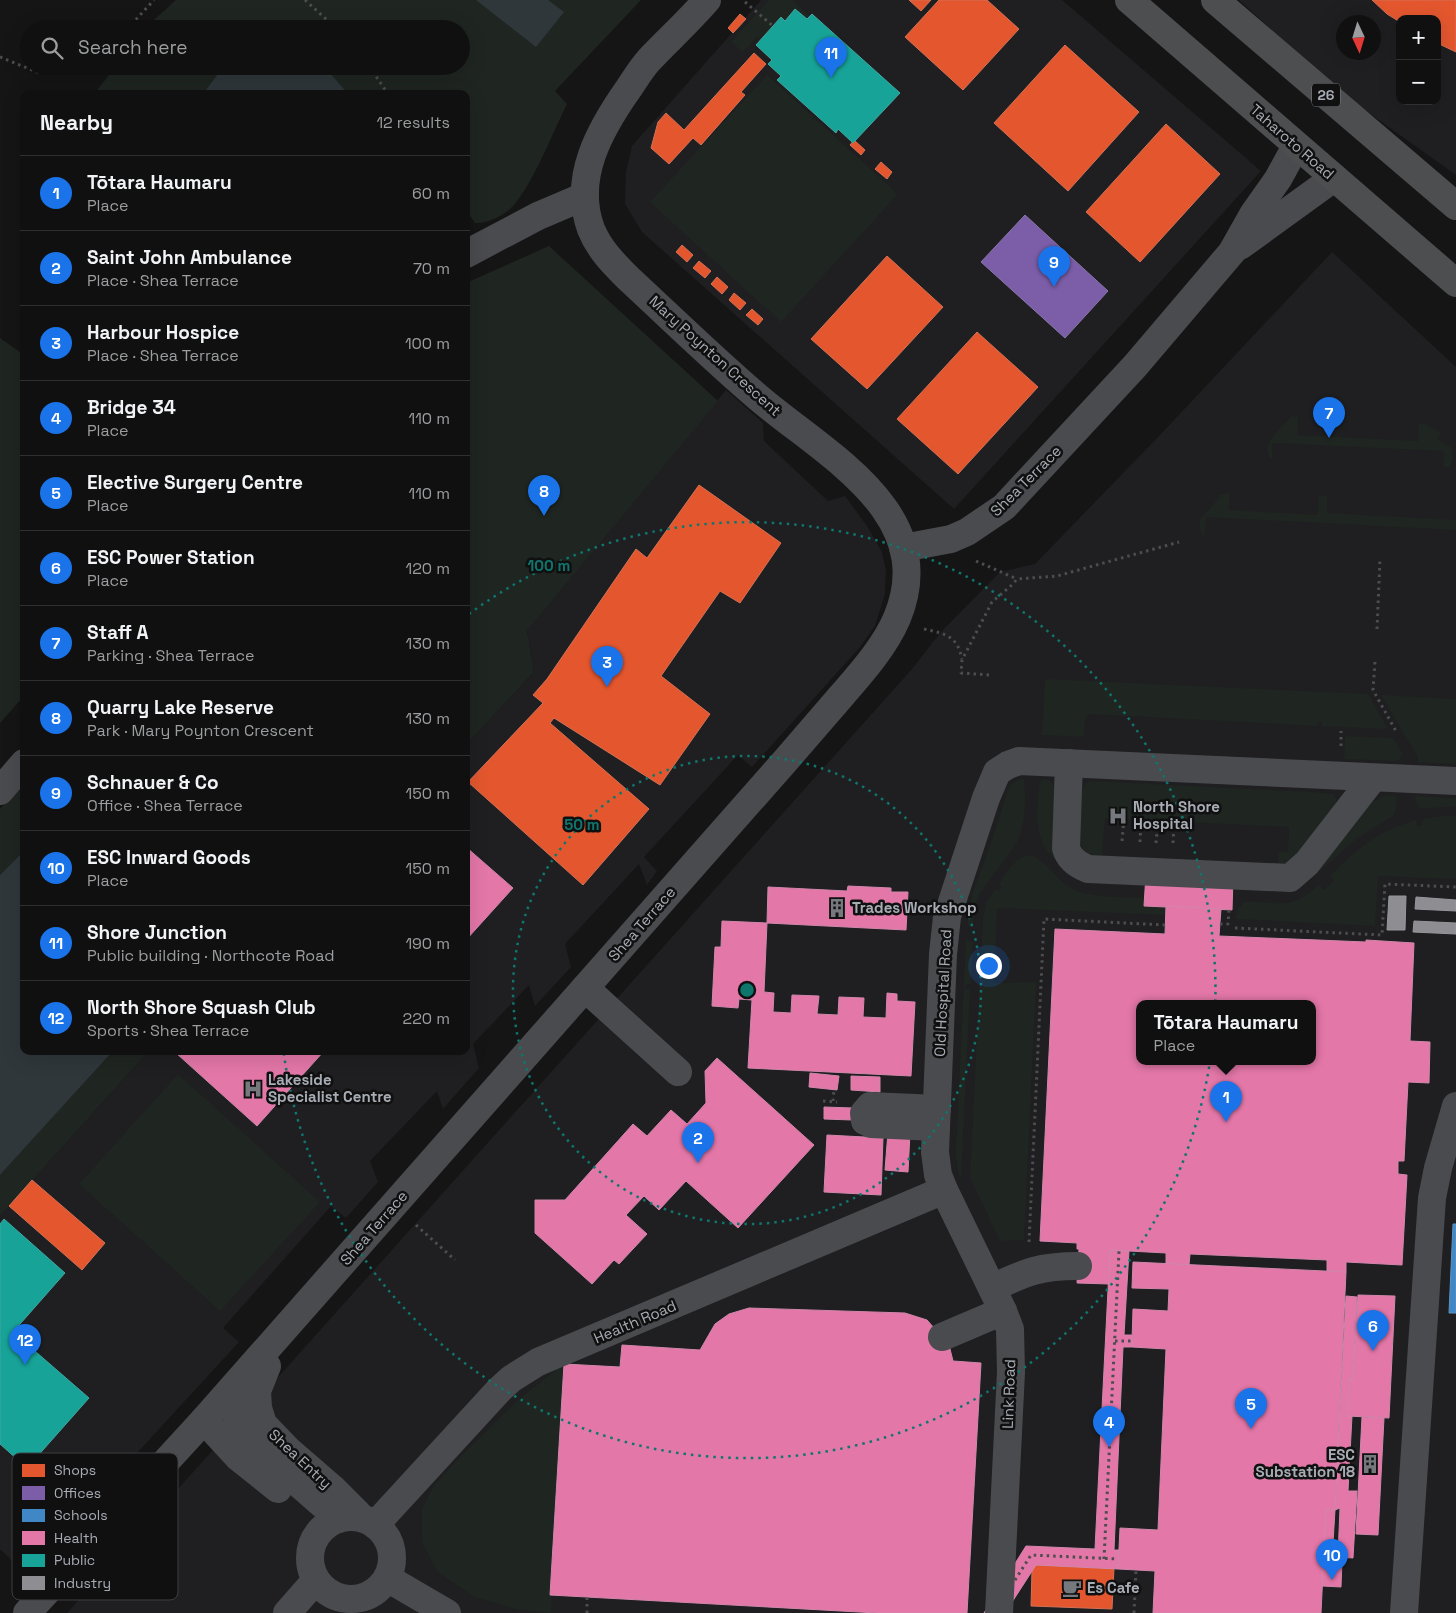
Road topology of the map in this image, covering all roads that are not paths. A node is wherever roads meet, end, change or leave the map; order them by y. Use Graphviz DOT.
graph roads {
  1 [pos="707,0"];
  2 [pos="1129,0"];
  3 [pos="1215,0"];
  4 [pos="1296,146"];
  5 [pos="1334,178"];
  6 [pos="585,196"];
  7 [pos="1456,206"];
  8 [pos="470,252"];
  9 [pos="1232,252"];
  10 [pos="1456,284"];
  11 [pos="903,548"];
  12 [pos="1069,763"];
  13 [pos="20,768"];
  14 [pos="1373,778"];
  15 [pos="1456,781"];
  16 [pos="0,791"];
  17 [pos="585,988"];
  18 [pos="678,1072"];
  19 [pos="1456,1106"];
  20 [pos="1451,1142"];
  21 [pos="944,1190"];
  22 [pos="1078,1266"];
  23 [pos="997,1299"];
  24 [pos="280,1334"];
  25 [pos="942,1337"];
  26 [pos="204,1420"];
  27 [pos="174,1453"];
  28 [pos="350,1523"];
  29 [pos="387,1578"];
  30 [pos="316,1580"];
  31 [pos="39,1600"];
  32 [pos="348,1606"];
  33 [pos="27,1613"];
  34 [pos="287,1613"];
  35 [pos="447,1613"];
  36 [pos="999,1613"];
  37 [pos="1404,1613"];
  1 -- 6 [label="street, Mary Poynton Crescent"];
  2 -- 4 [label="main road, Taharoto Road"];
  3 -- 7 [label="main road, 26"];
  4 -- 5 [label="main road, Taharoto Road"];
  4 -- 9 [label="street, Shea Terrace"];
  5 -- 9 [label="street, Shea Terrace"];
  5 -- 10 [label="main road, Taharoto Road"];
  6 -- 8 [label="street"];
  6 -- 11 [label="street, Mary Poynton Crescent"];
  9 -- 11 [label="street, Shea Terrace"];
  11 -- 17 [label="street, Shea Terrace"];
  12 -- 14 [label="street"];
  12 -- 14 [label="street"];
  12 -- 21 [label="street, Old Hospital Road"];
  13 -- 16 [label="street"];
  14 -- 15 [label="street"];
  17 -- 18 [label="street"];
  17 -- 24 [label="street, Shea Terrace"];
  19 -- 20 [label="street"];
  20 -- 37 [label="street"];
  21 -- 23 [label="street, Link Road"];
  21 -- 28 [label="street, Health Road"];
  22 -- 23 [label="street"];
  23 -- 25 [label="street"];
  23 -- 36 [label="street, Link Road"];
  24 -- 26 [label="street, Shea Terrace"];
  24 -- 28 [label="street, Shea Entry"];
  26 -- 27 [label="street, Shea Terrace"];
  26 -- 28 [label="street"];
  28 -- 29 [label="street"];
  28 -- 30 [label="street"];
  29 -- 32 [label="street"];
  29 -- 35 [label="street"];
  30 -- 32 [label="street"];
  30 -- 34 [label="street"];
  31 -- 33 [label="street, Shea Terrace"];
}
